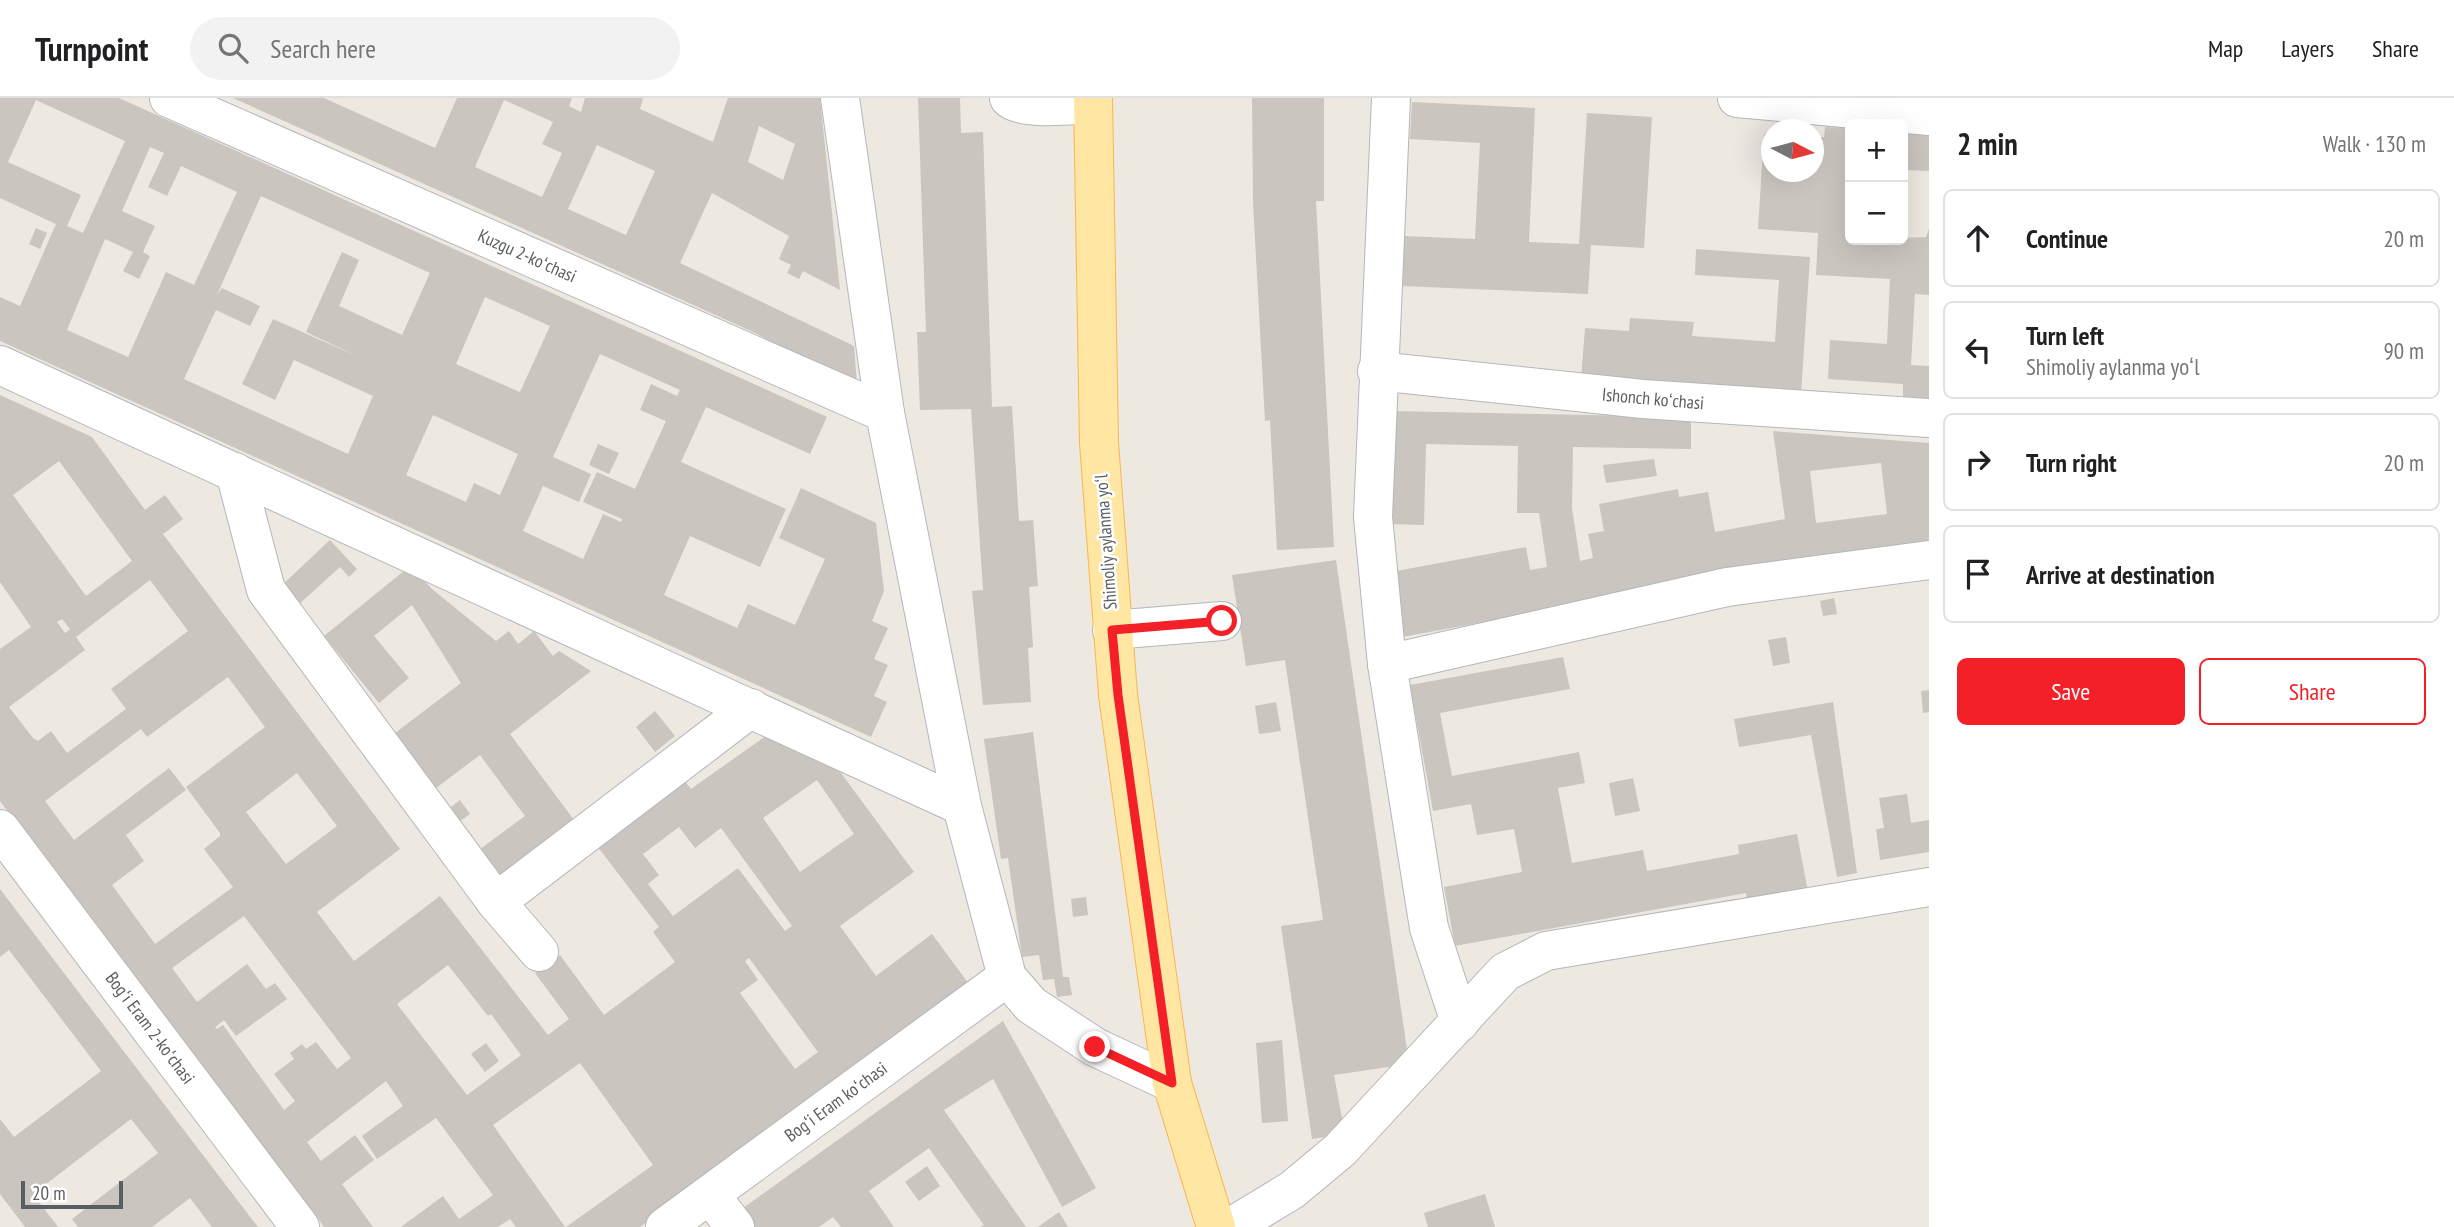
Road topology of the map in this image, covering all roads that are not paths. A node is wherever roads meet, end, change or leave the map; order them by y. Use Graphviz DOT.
graph roads {
  1 [pos="169,98"];
  2 [pos="840,98"];
  3 [pos="1009,98"];
  4 [pos="1391,98"];
  5 [pos="1737,98"];
  6 [pos="1093,101"];
  7 [pos="1929,116"];
  8 [pos="0,365"];
  9 [pos="1377,371"];
  10 [pos="885,413"];
  11 [pos="1929,418"];
  12 [pos="235,472"];
  13 [pos="1929,560"];
  14 [pos="1222,621"];
  15 [pos="1112,630"];
  16 [pos="1387,664"];
  17 [pos="751,708"];
  18 [pos="962,806"];
  19 [pos="0,829"];
  20 [pos="1929,887"];
  21 [pos="496,902"];
  22 [pos="539,952"];
  23 [pos="1007,977"];
  24 [pos="1460,1021"];
  25 [pos="1172,1083"];
  26 [pos="710,1195"];
  27 [pos="300,1227"];
  28 [pos="665,1227"];
  29 [pos="735,1227"];
  30 [pos="1216,1227"];
  31 [pos="1231,1227"];
  1 -- 10 [label="street, Kuzgu 2-koʻchasi"];
  2 -- 10 [label="street"];
  3 -- 6 [label="street"];
  4 -- 9 [label="street"];
  5 -- 7 [label="street"];
  6 -- 15 [label="main road, Shimoliy aylanma yoʻl"];
  8 -- 12 [label="street"];
  9 -- 11 [label="street, Ishonch koʻchasi"];
  9 -- 16 [label="street"];
  10 -- 18 [label="street"];
  12 -- 17 [label="street"];
  12 -- 21 [label="street"];
  13 -- 16 [label="street"];
  14 -- 15 [label="street"];
  15 -- 25 [label="main road, Shimoliy aylanma yoʻl"];
  16 -- 24 [label="street"];
  17 -- 18 [label="street"];
  17 -- 21 [label="street"];
  18 -- 23 [label="street"];
  19 -- 27 [label="street, Bogʻi Eram 2-koʻchasi"];
  20 -- 24 [label="street"];
  21 -- 22 [label="street"];
  23 -- 25 [label="street"];
  23 -- 26 [label="street, Bogʻi Eram koʻchasi"];
  24 -- 31 [label="street"];
  25 -- 30 [label="main road, Shimoliy aylanma yoʻl"];
  26 -- 28 [label="street, Bogʻi Eram koʻchasi"];
  26 -- 29 [label="street"];
}
